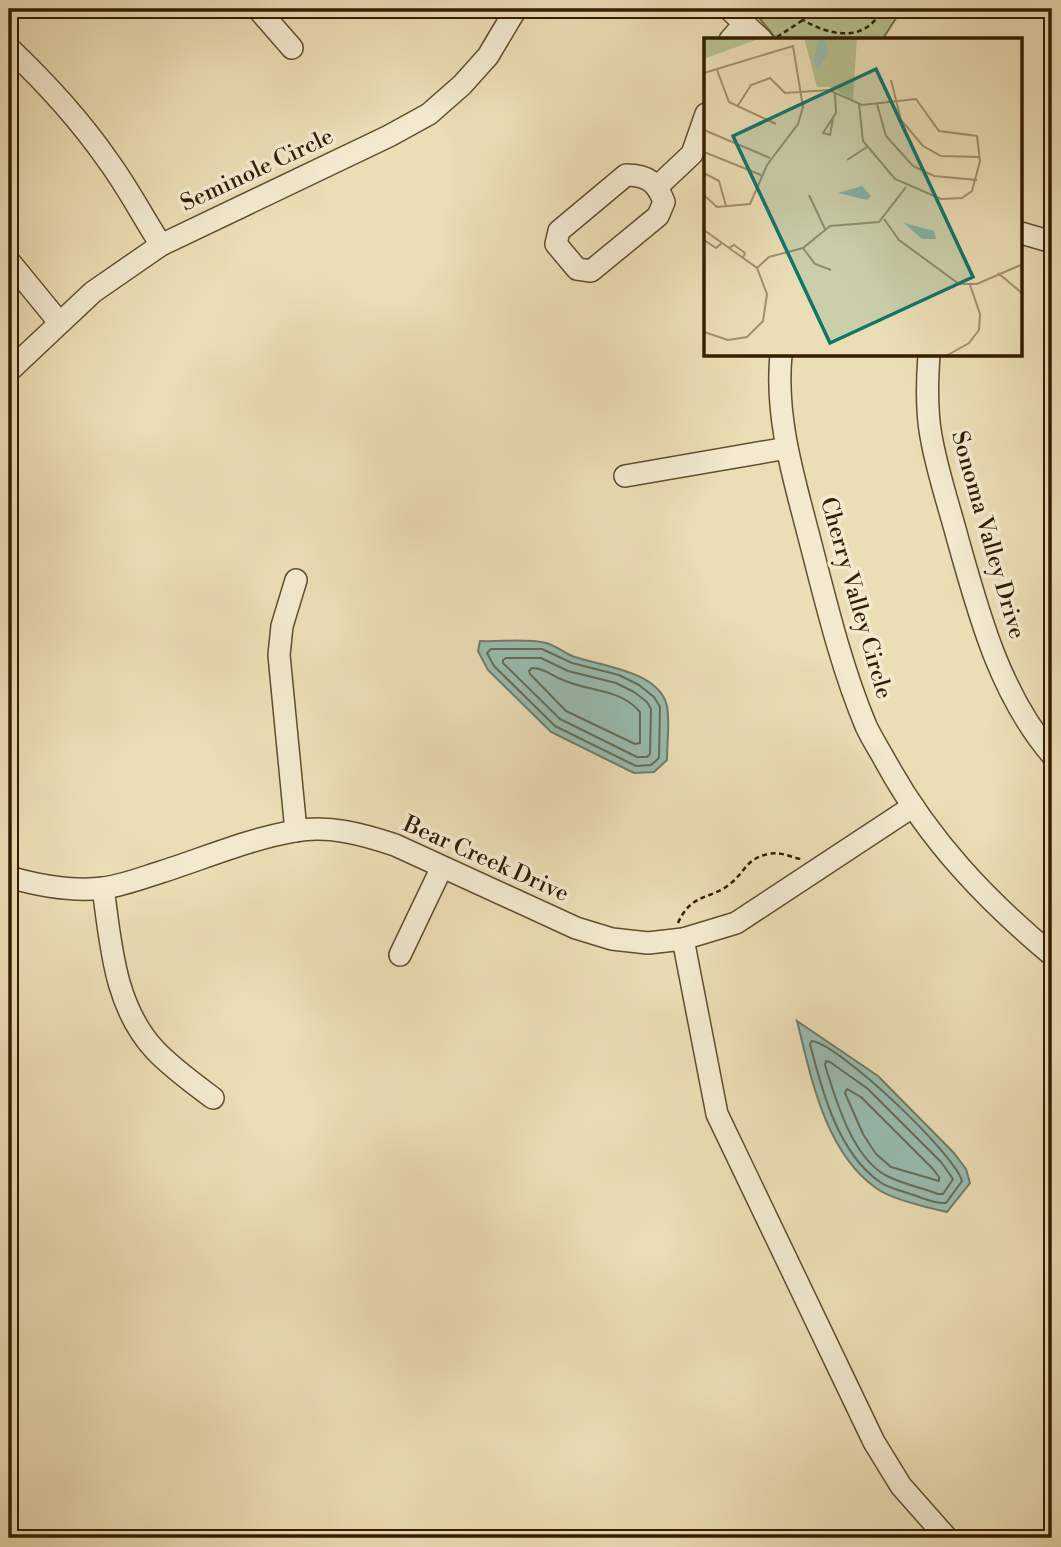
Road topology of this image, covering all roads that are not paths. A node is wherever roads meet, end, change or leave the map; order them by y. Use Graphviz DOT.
graph roads {
  1 [pos="258,9"];
  2 [pos="516,9"];
  3 [pos="729,9"];
  4 [pos="745,23"];
  5 [pos="732,38"];
  6 [pos="760,38"];
  7 [pos="9,48"];
  8 [pos="292,48"];
  9 [pos="704,120"];
  10 [pos="659,186"];
  11 [pos="1023,234"];
  12 [pos="1052,242"];
  13 [pos="161,245"];
  14 [pos="9,261"];
  15 [pos="59,322"];
  16 [pos="781,357"];
  17 [pos="929,357"];
  18 [pos="9,371"];
  19 [pos="787,448"];
  20 [pos="625,476"];
  21 [pos="296,580"];
  22 [pos="1052,755"];
  23 [pos="912,807"];
  24 [pos="296,831"];
  25 [pos="442,867"];
  26 [pos="9,877"];
  27 [pos="103,888"];
  28 [pos="680,933"];
  29 [pos="400,955"];
  30 [pos="1052,955"];
  31 [pos="213,1098"];
  32 [pos="947,1538"];
  1 -- 8 [label="street"];
  2 -- 13 [label="street, Seminole Circle"];
  3 -- 4 [label="street"];
  4 -- 5 [label="street"];
  4 -- 6 [label="street"];
  7 -- 13 [label="street"];
  9 -- 10 [label="street"];
  10 -- 10 [label="street"];
  11 -- 12 [label="street"];
  13 -- 15 [label="street, Seminole Circle"];
  14 -- 15 [label="street"];
  15 -- 18 [label="street, Seminole Circle"];
  16 -- 19 [label="street, Cherry Valley Circle"];
  17 -- 22 [label="street, Sonoma Valley Drive"];
  19 -- 20 [label="street"];
  19 -- 23 [label="street, Cherry Valley Circle"];
  21 -- 24 [label="street"];
  23 -- 28 [label="street, Bear Creek Drive"];
  23 -- 30 [label="street, Cherry Valley Circle"];
  24 -- 25 [label="street, Bear Creek Drive"];
  24 -- 27 [label="street, Bear Creek Drive"];
  25 -- 28 [label="street, Bear Creek Drive"];
  25 -- 29 [label="street"];
  26 -- 27 [label="street, Bear Creek Drive"];
  27 -- 31 [label="street"];
  28 -- 32 [label="street"];
}
